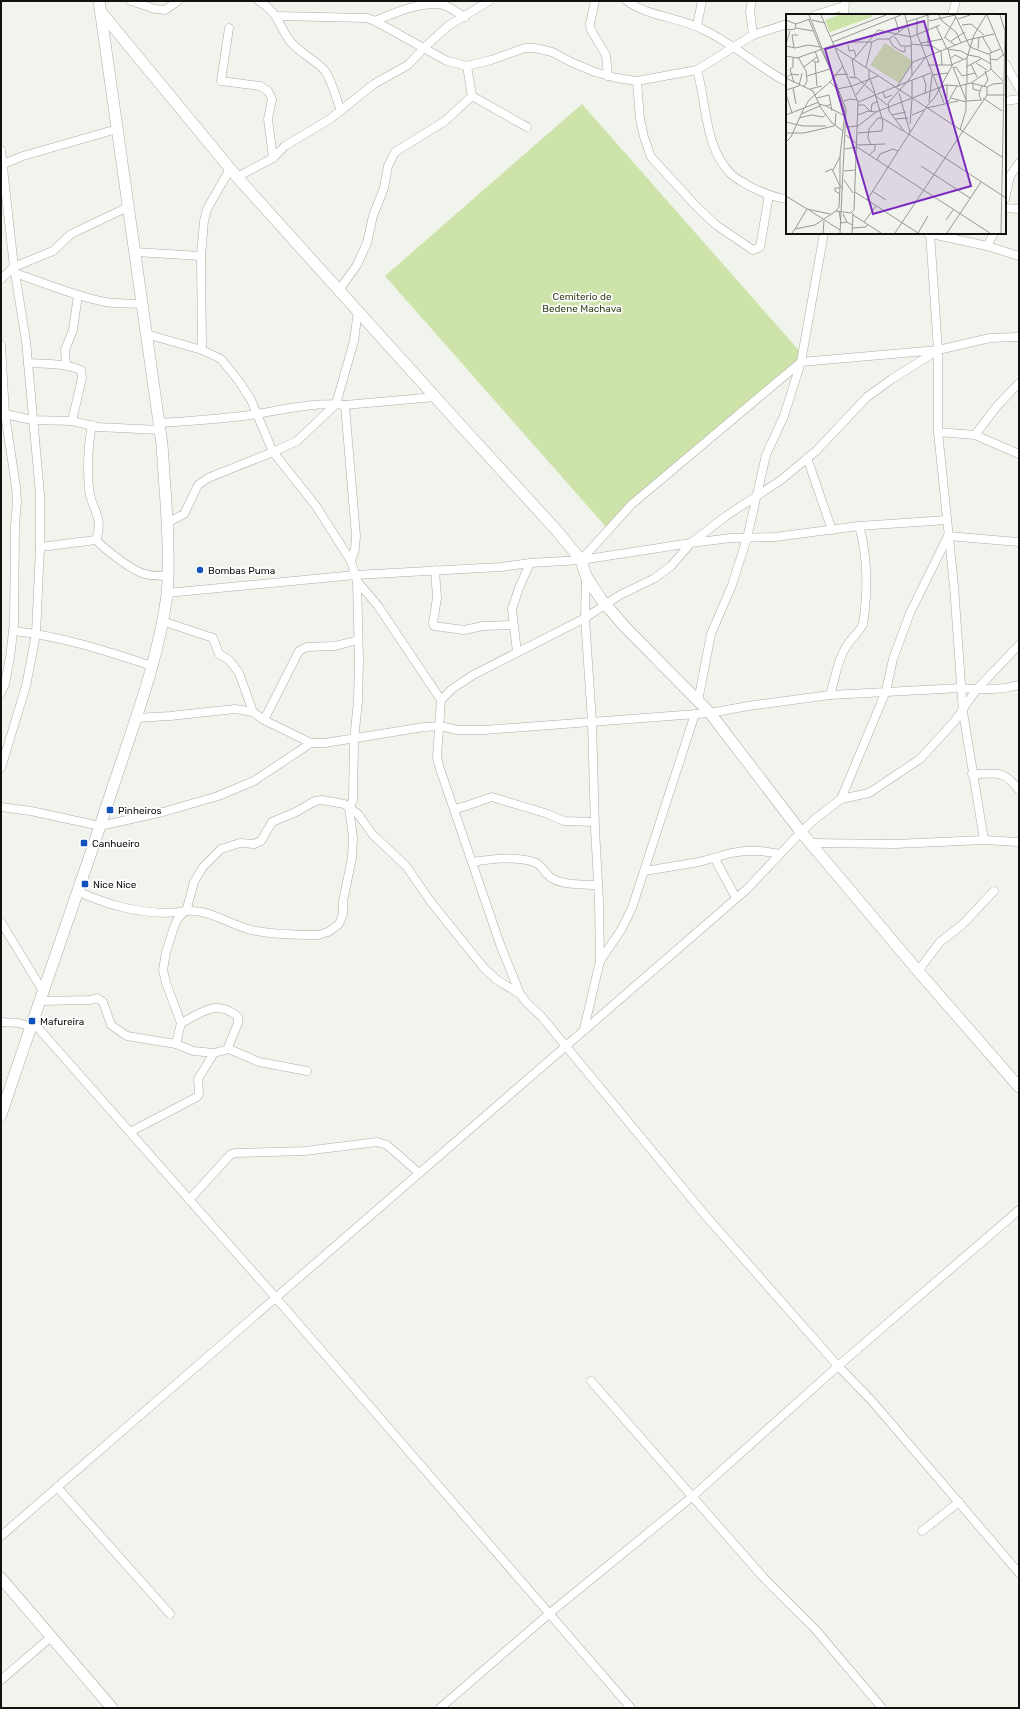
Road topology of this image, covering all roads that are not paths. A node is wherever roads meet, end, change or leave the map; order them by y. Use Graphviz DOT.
graph roads {
  1 [pos="131,1"];
  2 [pos="178,1"];
  3 [pos="259,1"];
  4 [pos="489,1"];
  5 [pos="595,1"];
  6 [pos="627,1"];
  7 [pos="702,1"];
  8 [pos="752,1"];
  9 [pos="956,1"];
  10 [pos="845,3"];
  11 [pos="639,4"];
  12 [pos="100,6"];
  13 [pos="818,14"];
  14 [pos="844,14"];
  15 [pos="953,14"];
  16 [pos="276,16"];
  17 [pos="465,17"];
  18 [pos="375,21"];
  19 [pos="786,24"];
  20 [pos="697,26"];
  21 [pos="229,28"];
  22 [pos="753,35"];
  23 [pos="424,47"];
  24 [pos="735,48"];
  25 [pos="1006,65"];
  26 [pos="467,66"];
  27 [pos="697,70"];
  28 [pos="608,76"];
  29 [pos="637,81"];
  30 [pos="786,81"];
  31 [pos="1019,88"];
  32 [pos="472,96"];
  33 [pos="1019,99"];
  34 [pos="1006,101"];
  35 [pos="341,111"];
  36 [pos="527,127"];
  37 [pos="117,129"];
  38 [pos="1,150"];
  39 [pos="273,158"];
  40 [pos="1019,163"];
  41 [pos="2,164"];
  42 [pos="234,173"];
  43 [pos="1006,194"];
  44 [pos="769,195"];
  45 [pos="786,199"];
  46 [pos="128,208"];
  47 [pos="1006,208"];
  48 [pos="1019,209"];
  49 [pos="824,234"];
  50 [pos="929,234"];
  51 [pos="933,234"];
  52 [pos="993,234"];
  53 [pos="987,246"];
  54 [pos="135,252"];
  55 [pos="201,256"];
  56 [pos="1019,256"];
  57 [pos="14,270"];
  58 [pos="1,279"];
  59 [pos="339,290"];
  60 [pos="78,295"];
  61 [pos="142,304"];
  62 [pos="358,310"];
  63 [pos="146,334"];
  64 [pos="1019,337"];
  65 [pos="1,345"];
  66 [pos="202,350"];
  67 [pos="938,350"];
  68 [pos="801,362"];
  69 [pos="28,363"];
  70 [pos="66,365"];
  71 [pos="1019,384"];
  72 [pos="435,397"];
  73 [pos="336,404"];
  74 [pos="345,406"];
  75 [pos="3,411"];
  76 [pos="257,414"];
  77 [pos="32,420"];
  78 [pos="72,421"];
  79 [pos="92,425"];
  80 [pos="159,426"];
  81 [pos="938,432"];
  82 [pos="975,436"];
  83 [pos="273,452"];
  84 [pos="1019,454"];
  85 [pos="807,458"];
  86 [pos="756,496"];
  87 [pos="947,520"];
  88 [pos="167,523"];
  89 [pos="859,526"];
  90 [pos="832,530"];
  91 [pos="948,536"];
  92 [pos="747,538"];
  93 [pos="96,540"];
  94 [pos="1019,542"];
  95 [pos="691,543"];
  96 [pos="40,547"];
  97 [pos="581,560"];
  98 [pos="351,561"];
  99 [pos="530,563"];
  100 [pos="435,570"];
  101 [pos="168,576"];
  102 [pos="586,576"];
  103 [pos="356,578"];
  104 [pos="167,593"];
  105 [pos="605,604"];
  106 [pos="585,618"];
  107 [pos="162,620"];
  108 [pos="513,625"];
  109 [pos="13,631"];
  110 [pos="36,634"];
  111 [pos="358,640"];
  112 [pos="1019,645"];
  113 [pos="517,652"];
  114 [pos="152,666"];
  115 [pos="1019,685"];
  116 [pos="961,688"];
  117 [pos="976,690"];
  118 [pos="886,691"];
  119 [pos="1,692"];
  120 [pos="830,695"];
  121 [pos="441,700"];
  122 [pos="698,702"];
  123 [pos="253,712"];
  124 [pos="963,712"];
  125 [pos="710,713"];
  126 [pos="695,714"];
  127 [pos="136,718"];
  128 [pos="264,720"];
  129 [pos="592,722"];
  130 [pos="440,726"];
  131 [pos="354,740"];
  132 [pos="311,744"];
  133 [pos="1,768"];
  134 [pos="972,774"];
  135 [pos="1019,790"];
  136 [pos="841,799"];
  137 [pos="1,807"];
  138 [pos="349,808"];
  139 [pos="454,809"];
  140 [pos="594,822"];
  141 [pos="100,826"];
  142 [pos="801,832"];
  143 [pos="984,840"];
  144 [pos="1019,842"];
  145 [pos="811,843"];
  146 [pos="780,854"];
  147 [pos="715,858"];
  148 [pos="472,862"];
  149 [pos="644,871"];
  150 [pos="598,885"];
  151 [pos="994,891"];
  152 [pos="79,892"];
  153 [pos="736,898"];
  154 [pos="184,913"];
  155 [pos="1,922"];
  156 [pos="600,961"];
  157 [pos="918,971"];
  158 [pos="520,994"];
  159 [pos="41,996"];
  160 [pos="1,1022"];
  161 [pos="181,1023"];
  162 [pos="32,1024"];
  163 [pos="584,1029"];
  164 [pos="176,1044"];
  165 [pos="565,1045"];
  166 [pos="229,1049"];
  167 [pos="214,1053"];
  168 [pos="307,1071"];
  169 [pos="1019,1087"];
  170 [pos="1,1115"];
  171 [pos="130,1132"];
  172 [pos="419,1173"];
  173 [pos="189,1200"];
  174 [pos="1019,1210"];
  175 [pos="276,1298"];
  176 [pos="838,1366"];
  177 [pos="591,1381"];
  178 [pos="57,1487"];
  179 [pos="693,1496"];
  180 [pos="959,1502"];
  181 [pos="922,1531"];
  182 [pos="1,1536"];
  183 [pos="1019,1573"];
  184 [pos="1,1578"];
  185 [pos="550,1613"];
  186 [pos="170,1614"];
  187 [pos="51,1637"];
  188 [pos="1,1680"];
  189 [pos="112,1708"];
  190 [pos="440,1708"];
  191 [pos="631,1708"];
  192 [pos="882,1708"];
  1 -- 2 [label="street"];
  3 -- 16 [label="street"];
  4 -- 17 [label="street"];
  5 -- 28 [label="street"];
  6 -- 11 [label="street"];
  7 -- 20 [label="street"];
  8 -- 22 [label="street"];
  9 -- 15 [label="street"];
  10 -- 13 [label="street"];
  10 -- 14 [label="street"];
  11 -- 20 [label="street"];
  12 -- 37 [label="street"];
  12 -- 42 [label="street"];
  16 -- 18 [label="street"];
  16 -- 35 [label="street"];
  17 -- 18 [label="street"];
  17 -- 23 [label="street"];
  18 -- 23 [label="street"];
  19 -- 22 [label="street"];
  20 -- 24 [label="street"];
  21 -- 39 [label="street"];
  22 -- 24 [label="street"];
  23 -- 26 [label="street"];
  23 -- 35 [label="street"];
  24 -- 27 [label="street"];
  24 -- 30 [label="street"];
  25 -- 31 [label="street"];
  26 -- 28 [label="street"];
  26 -- 32 [label="street"];
  27 -- 29 [label="street"];
  27 -- 44 [label="street"];
  28 -- 29 [label="street"];
  29 -- 44 [label="street"];
  32 -- 36 [label="street"];
  32 -- 59 [label="street"];
  33 -- 34 [label="street"];
  35 -- 39 [label="street"];
  37 -- 41 [label="street"];
  37 -- 46 [label="street"];
  38 -- 41 [label="street"];
  39 -- 42 [label="street"];
  40 -- 43 [label="street"];
  41 -- 57 [label="street"];
  42 -- 55 [label="street"];
  42 -- 59 [label="street"];
  44 -- 45 [label="street"];
  46 -- 54 [label="street"];
  46 -- 57 [label="street"];
  47 -- 48 [label="street"];
  49 -- 68 [label="street"];
  50 -- 67 [label="street"];
  51 -- 53 [label="street"];
  52 -- 53 [label="street"];
  53 -- 56 [label="street"];
  54 -- 55 [label="street"];
  54 -- 61 [label="street"];
  55 -- 66 [label="street"];
  57 -- 58 [label="street"];
  57 -- 60 [label="street"];
  57 -- 69 [label="street"];
  59 -- 62 [label="street"];
  60 -- 61 [label="street"];
  60 -- 70 [label="street"];
  61 -- 63 [label="street"];
  62 -- 72 [label="street"];
  62 -- 73 [label="street"];
  63 -- 66 [label="street"];
  63 -- 80 [label="street"];
  64 -- 67 [label="street"];
  65 -- 75 [label="street"];
  66 -- 76 [label="street"];
  67 -- 68 [label="street"];
  67 -- 81 [label="street"];
  67 -- 85 [label="street"];
  68 -- 86 [label="street"];
  68 -- 97 [label="street"];
  69 -- 70 [label="street"];
  69 -- 77 [label="street"];
  70 -- 78 [label="street"];
  71 -- 82 [label="street"];
  72 -- 74 [label="street"];
  72 -- 97 [label="street"];
  73 -- 74 [label="street"];
  73 -- 76 [label="street"];
  73 -- 83 [label="street"];
  74 -- 98 [label="street"];
  75 -- 77 [label="street"];
  75 -- 109 [label="street"];
  76 -- 80 [label="street"];
  76 -- 83 [label="street"];
  77 -- 78 [label="street"];
  77 -- 96 [label="street"];
  78 -- 79 [label="street"];
  79 -- 80 [label="street"];
  79 -- 93 [label="street"];
  80 -- 88 [label="street"];
  81 -- 82 [label="street"];
  81 -- 87 [label="street"];
  82 -- 84 [label="street"];
  83 -- 88 [label="street"];
  83 -- 98 [label="street"];
  85 -- 86 [label="street"];
  85 -- 90 [label="street"];
  86 -- 92 [label="street"];
  86 -- 95 [label="street"];
  87 -- 89 [label="street"];
  87 -- 91 [label="street"];
  88 -- 101 [label="street"];
  89 -- 90 [label="street"];
  89 -- 120 [label="street"];
  90 -- 92 [label="street"];
  91 -- 94 [label="street"];
  91 -- 116 [label="street"];
  91 -- 118 [label="street"];
  92 -- 95 [label="street"];
  92 -- 122 [label="street"];
  93 -- 96 [label="street"];
  93 -- 101 [label="street"];
  95 -- 97 [label="street"];
  95 -- 105 [label="street"];
  96 -- 110 [label="street"];
  97 -- 99 [label="street"];
  97 -- 102 [label="street"];
  98 -- 103 [label="street"];
  99 -- 100 [label="street"];
  99 -- 108 [label="street"];
  100 -- 103 [label="street"];
  100 -- 108 [label="street"];
  101 -- 104 [label="street"];
  102 -- 105 [label="street"];
  102 -- 106 [label="street"];
  103 -- 104 [label="street"];
  103 -- 111 [label="street"];
  103 -- 121 [label="street"];
  104 -- 107 [label="street"];
  105 -- 106 [label="street"];
  105 -- 122 [label="street"];
  106 -- 113 [label="street"];
  106 -- 129 [label="street"];
  107 -- 114 [label="street"];
  107 -- 123 [label="street"];
  108 -- 113 [label="street"];
  109 -- 110 [label="street"];
  109 -- 119 [label="street"];
  110 -- 114 [label="street"];
  110 -- 133 [label="street"];
  111 -- 128 [label="street"];
  111 -- 131 [label="street"];
  112 -- 117 [label="street"];
  113 -- 121 [label="street"];
  114 -- 127 [label="street"];
  115 -- 117 [label="street"];
  116 -- 117 [label="street"];
  116 -- 118 [label="street"];
  116 -- 124 [label="street"];
  117 -- 124 [label="street"];
  118 -- 120 [label="street"];
  118 -- 136 [label="street"];
  120 -- 125 [label="street"];
  121 -- 130 [label="street"];
  122 -- 125 [label="street"];
  123 -- 127 [label="street"];
  123 -- 128 [label="street"];
  124 -- 134 [label="street"];
  124 -- 136 [label="street"];
  125 -- 126 [label="street"];
  125 -- 142 [label="street"];
  126 -- 129 [label="street"];
  126 -- 149 [label="street"];
  127 -- 141 [label="street"];
  128 -- 132 [label="street"];
  129 -- 130 [label="street"];
  129 -- 140 [label="street"];
  130 -- 131 [label="street"];
  130 -- 139 [label="street"];
  131 -- 132 [label="street"];
  131 -- 138 [label="street"];
  132 -- 141 [label="street"];
  134 -- 135 [label="street"];
  134 -- 143 [label="street"];
  136 -- 142 [label="street"];
  137 -- 141 [label="street"];
  138 -- 154 [label="street"];
  138 -- 154 [label="street"];
  138 -- 158 [label="street"];
  139 -- 140 [label="street"];
  139 -- 148 [label="street"];
  140 -- 150 [label="street"];
  141 -- 152 [label="street"];
  142 -- 145 [label="street"];
  142 -- 146 [label="street"];
  143 -- 144 [label="street"];
  143 -- 145 [label="street"];
  145 -- 157 [label="street"];
  146 -- 147 [label="street"];
  146 -- 153 [label="street"];
  147 -- 149 [label="street"];
  147 -- 153 [label="street"];
  148 -- 150 [label="street"];
  148 -- 158 [label="street"];
  149 -- 156 [label="street"];
  150 -- 156 [label="street"];
  151 -- 157 [label="street"];
  152 -- 154 [label="street"];
  152 -- 159 [label="street"];
  153 -- 163 [label="street"];
  154 -- 161 [label="street"];
  155 -- 159 [label="street"];
  156 -- 163 [label="street"];
  157 -- 169 [label="street"];
  158 -- 165 [label="street"];
  159 -- 162 [label="street"];
  159 -- 164 [label="street"];
  160 -- 162 [label="street"];
  161 -- 164 [label="street"];
  161 -- 166 [label="street"];
  162 -- 170 [label="street"];
  162 -- 171 [label="street"];
  163 -- 165 [label="street"];
  164 -- 167 [label="street"];
  165 -- 172 [label="street"];
  165 -- 176 [label="street"];
  166 -- 167 [label="street"];
  166 -- 168 [label="street"];
  167 -- 171 [label="street"];
  171 -- 173 [label="street"];
  172 -- 173 [label="street"];
  172 -- 175 [label="street"];
  173 -- 175 [label="street"];
  174 -- 176 [label="street"];
  175 -- 178 [label="street"];
  175 -- 185 [label="street"];
  176 -- 179 [label="street"];
  176 -- 180 [label="street"];
  177 -- 179 [label="street"];
  178 -- 182 [label="street"];
  178 -- 186 [label="street"];
  179 -- 185 [label="street"];
  179 -- 192 [label="street"];
  180 -- 181 [label="street"];
  180 -- 183 [label="street"];
  184 -- 187 [label="street"];
  185 -- 190 [label="street"];
  185 -- 191 [label="street"];
  187 -- 188 [label="street"];
  187 -- 189 [label="street"];
}
